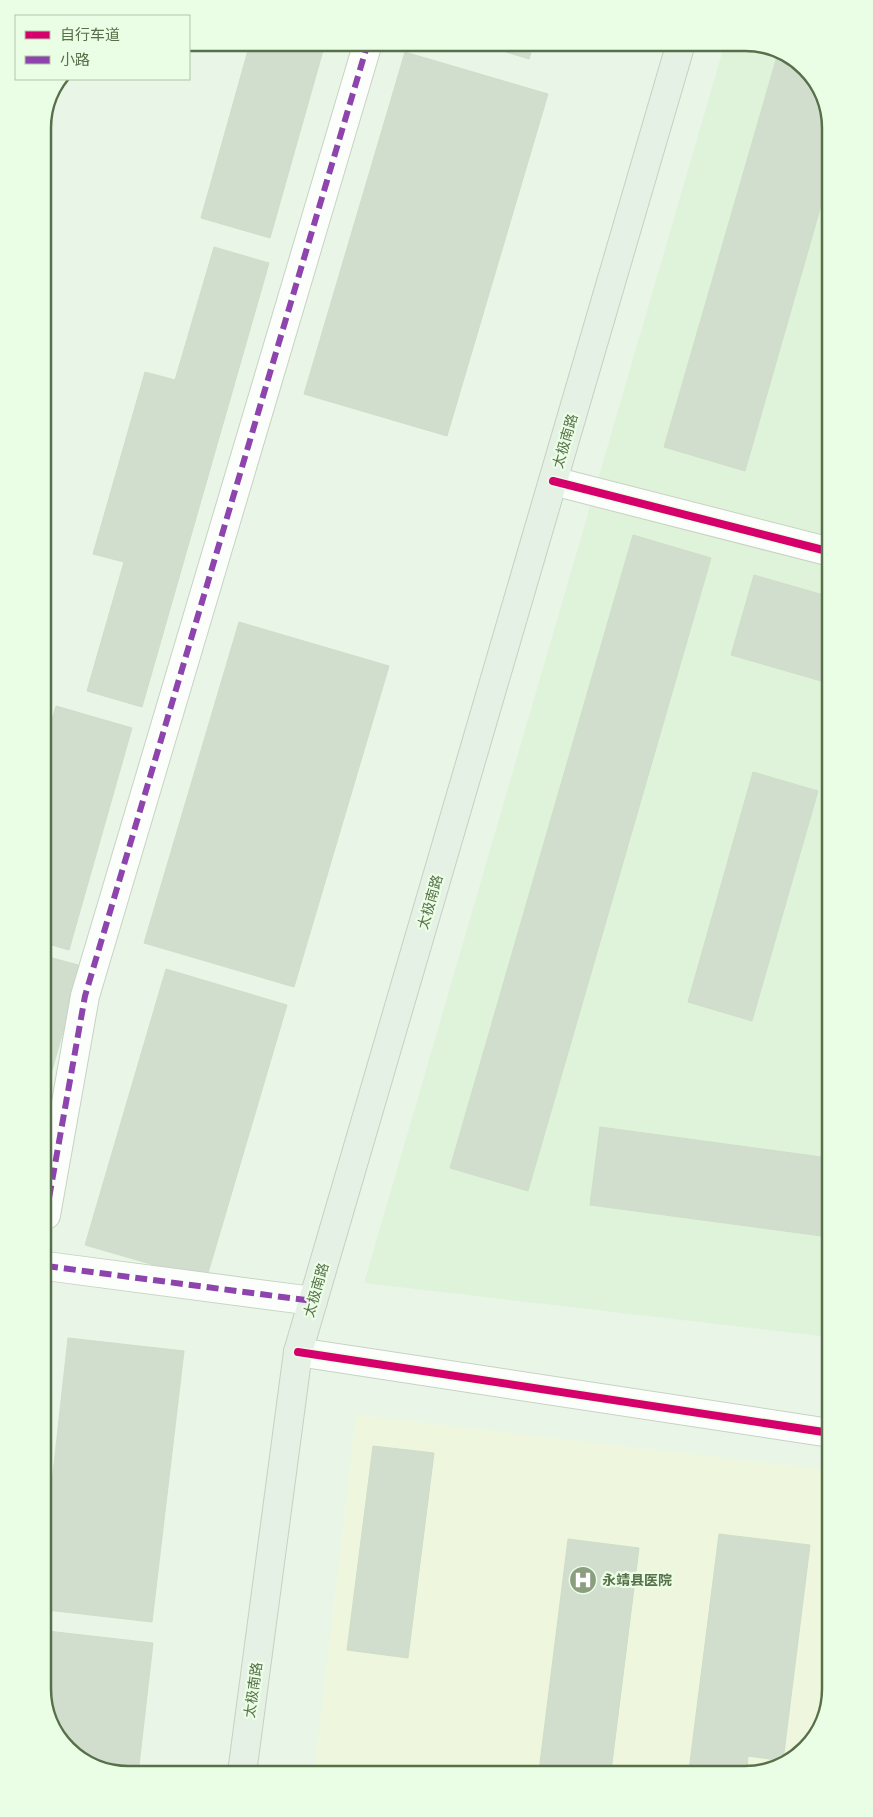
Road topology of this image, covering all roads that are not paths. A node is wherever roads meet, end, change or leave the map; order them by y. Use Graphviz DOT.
graph roads {
  1 [pos="365,51"];
  2 [pos="679,51"];
  3 [pos="553,481"];
  4 [pos="822,550"];
  5 [pos="51,1187"];
  6 [pos="51,1267"];
  7 [pos="313,1301"];
  8 [pos="298,1352"];
  9 [pos="822,1432"];
  10 [pos="243,1766"];
  1 -- 5 [label="street"];
  2 -- 3 [label="main road, 太极南路"];
  3 -- 4 [label="street"];
  3 -- 7 [label="main road, 太极南路"];
  6 -- 7 [label="street"];
  7 -- 8 [label="main road, 太极南路"];
  8 -- 9 [label="street"];
  8 -- 10 [label="main road, 太极南路"];
}
